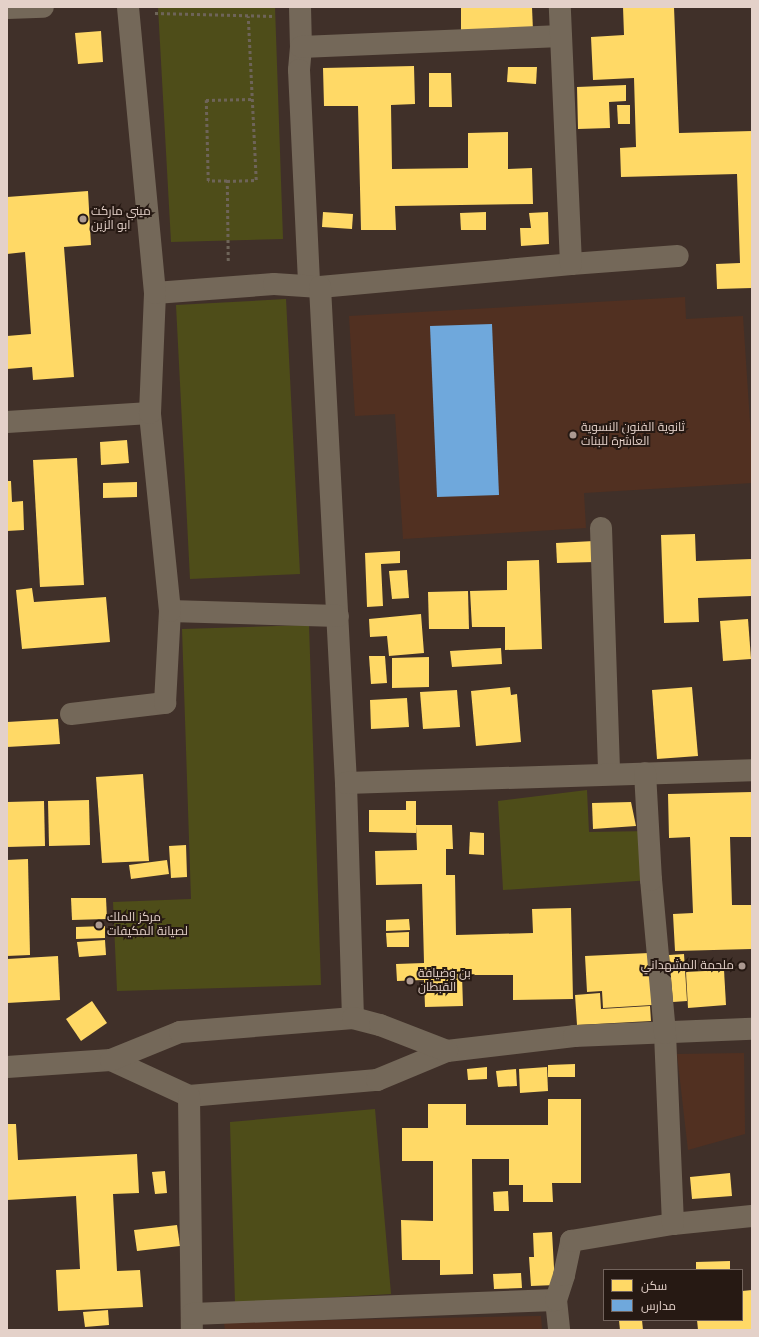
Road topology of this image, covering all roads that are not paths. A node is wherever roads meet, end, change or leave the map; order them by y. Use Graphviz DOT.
graph roads {
  1 [pos="43,7"];
  2 [pos="560,7"];
  3 [pos="7,8"];
  4 [pos="128,10"];
  5 [pos="300,12"];
  6 [pos="561,36"];
  7 [pos="301,47"];
  8 [pos="678,256"];
  9 [pos="571,264"];
  10 [pos="315,286"];
  11 [pos="155,293"];
  12 [pos="150,413"];
  13 [pos="7,422"];
  14 [pos="601,528"];
  15 [pos="170,611"];
  16 [pos="338,616"];
  17 [pos="71,714"];
  18 [pos="752,770"];
  19 [pos="645,773"];
  20 [pos="609,774"];
  21 [pos="346,782"];
  22 [pos="353,1018"];
  23 [pos="752,1029"];
  24 [pos="665,1033"];
  25 [pos="447,1051"];
  26 [pos="110,1060"];
  27 [pos="7,1067"];
  28 [pos="189,1096"];
  29 [pos="752,1216"];
  30 [pos="673,1224"];
  31 [pos="556,1300"];
  32 [pos="192,1322"];
  33 [pos="559,1330"];
  1 -- 3 [label="street"];
  2 -- 6 [label="street"];
  4 -- 11 [label="street"];
  5 -- 7 [label="street"];
  6 -- 7 [label="street"];
  6 -- 9 [label="street"];
  7 -- 10 [label="street"];
  8 -- 9 [label="street"];
  9 -- 10 [label="street"];
  10 -- 11 [label="street"];
  10 -- 16 [label="street"];
  11 -- 12 [label="street"];
  12 -- 13 [label="street"];
  12 -- 15 [label="street"];
  14 -- 20 [label="street"];
  15 -- 16 [label="street"];
  15 -- 17 [label="street"];
  16 -- 21 [label="street"];
  18 -- 19 [label="street"];
  19 -- 20 [label="street"];
  19 -- 24 [label="street"];
  20 -- 21 [label="street"];
  21 -- 22 [label="street"];
  22 -- 25 [label="street"];
  22 -- 26 [label="street"];
  23 -- 24 [label="street"];
  24 -- 25 [label="street"];
  24 -- 30 [label="street"];
  25 -- 28 [label="street"];
  26 -- 27 [label="street"];
  26 -- 28 [label="street"];
  28 -- 32 [label="street"];
  29 -- 30 [label="street"];
  30 -- 31 [label="street"];
  31 -- 32 [label="street"];
  31 -- 33 [label="street"];
}
